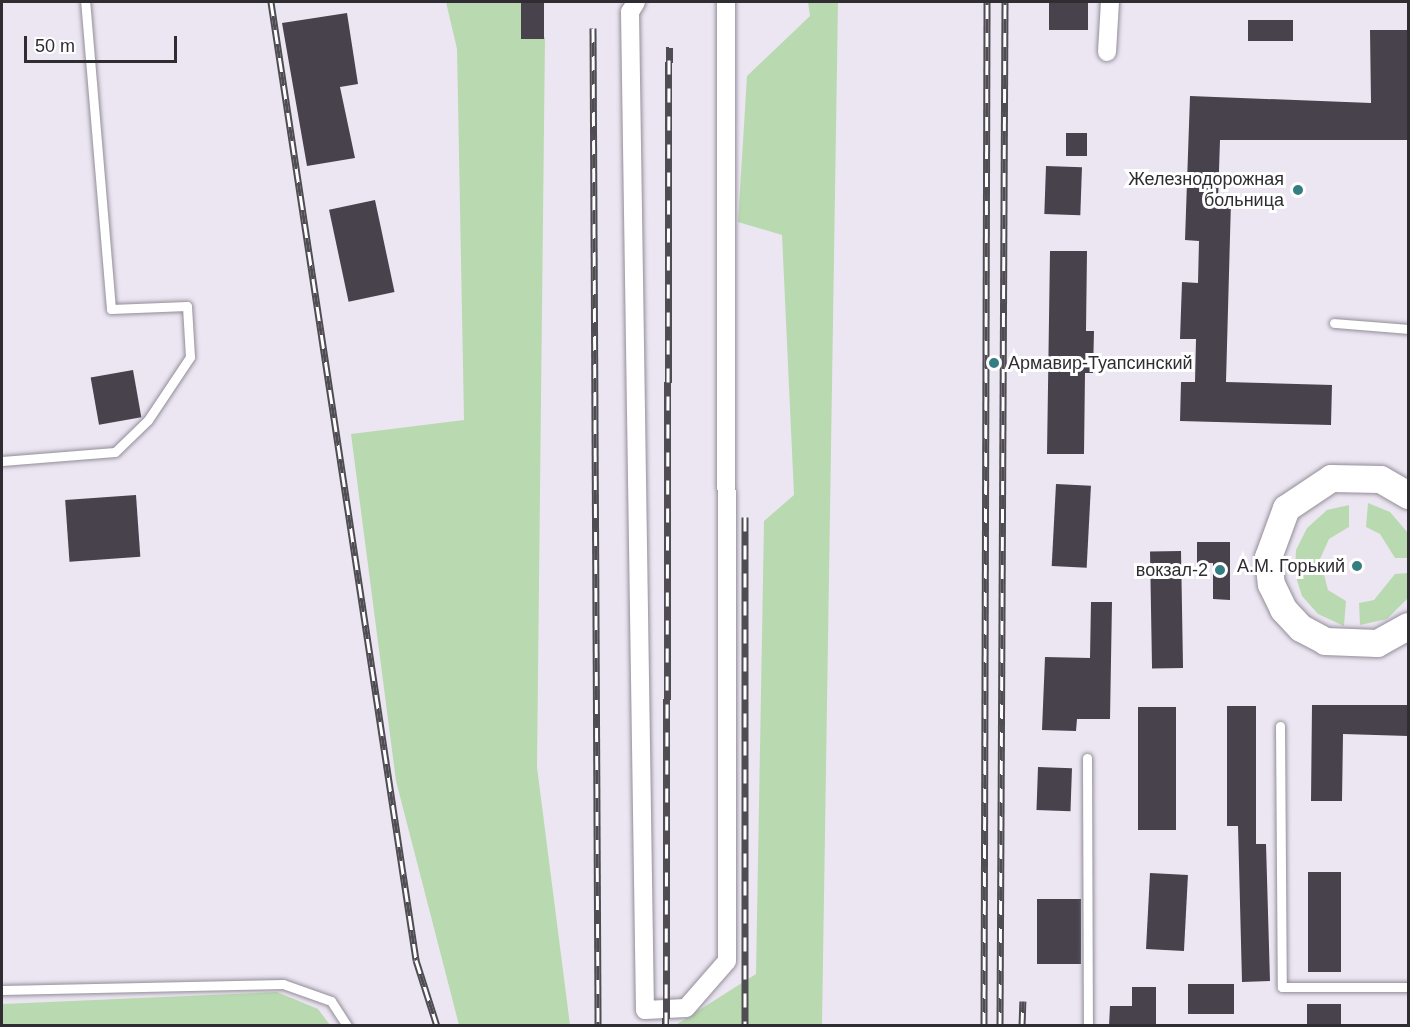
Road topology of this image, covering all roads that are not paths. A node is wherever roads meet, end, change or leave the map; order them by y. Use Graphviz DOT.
graph roads {
  1 [pos="85,2"];
  2 [pos="636,2"];
  3 [pos="726,2"];
  4 [pos="1110,2"];
  5 [pos="1107,52"];
  6 [pos="1334,323"];
  7 [pos="1408,329"];
  8 [pos="2,461"];
  9 [pos="1408,495"];
  10 [pos="1408,626"];
  11 [pos="1280,726"];
  12 [pos="1087,758"];
  13 [pos="1408,987"];
  14 [pos="2,990"];
  15 [pos="347,1026"];
  16 [pos="1088,1026"];
  1 -- 8 [label="lane"];
  2 -- 3 [label="street"];
  4 -- 5 [label="street"];
  6 -- 7 [label="lane"];
  9 -- 10 [label="main road"];
  11 -- 13 [label="lane"];
  12 -- 16 [label="lane"];
  14 -- 15 [label="lane"];
}
